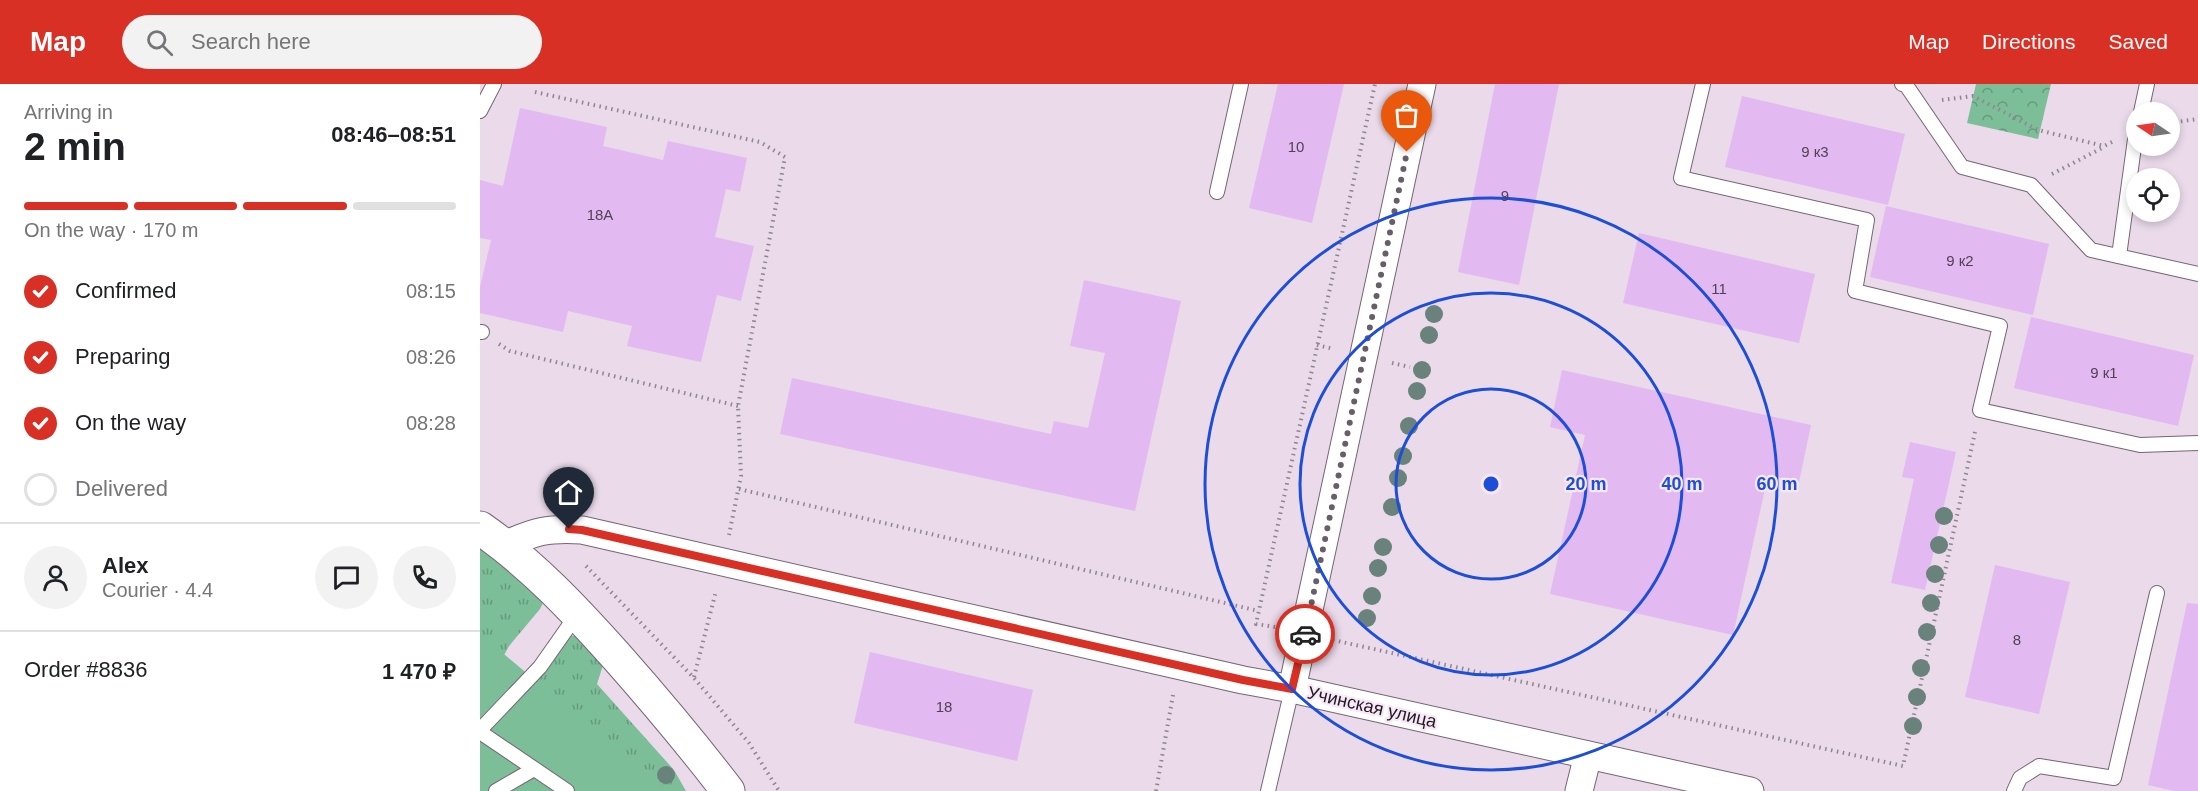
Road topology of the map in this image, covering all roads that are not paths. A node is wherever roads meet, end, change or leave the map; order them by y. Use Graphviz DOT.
graph roads {
  1 [pos="494,84"];
  2 [pos="1241,84"];
  3 [pos="1422,84"];
  4 [pos="1703,84"];
  5 [pos="1902,84"];
  6 [pos="2147,84"];
  7 [pos="2142,102"];
  8 [pos="480,111"];
  9 [pos="2133,156"];
  10 [pos="1217,192"];
  11 [pos="2119,256"];
  12 [pos="2198,274"];
  13 [pos="2198,443"];
  14 [pos="492,537"];
  15 [pos="2157,593"];
  16 [pos="578,613"];
  17 [pos="1292,689"];
  18 [pos="480,731"];
  19 [pos="1588,755"];
  20 [pos="534,769"];
  21 [pos="496,791"];
  22 [pos="567,791"];
  23 [pos="728,791"];
  24 [pos="1268,791"];
  25 [pos="1580,791"];
  26 [pos="1750,791"];
  27 [pos="2014,791"];
  1 -- 8 [label="lane"];
  2 -- 10 [label="lane"];
  3 -- 17 [label="street"];
  4 -- 13 [label="lane"];
  5 -- 11 [label="lane"];
  6 -- 7 [label="lane"];
  9 -- 11 [label="lane"];
  11 -- 12 [label="lane"];
  14 -- 16 [label="street"];
  14 -- 17 [label="street, Учинская улица"];
  15 -- 27 [label="lane"];
  16 -- 18 [label="lane"];
  16 -- 23 [label="street"];
  17 -- 19 [label="street, Учинская улица"];
  17 -- 24 [label="lane"];
  18 -- 20 [label="lane"];
  19 -- 25 [label="street"];
  19 -- 26 [label="street, Учинская улица"];
  20 -- 21 [label="lane"];
  20 -- 22 [label="lane"];
}
